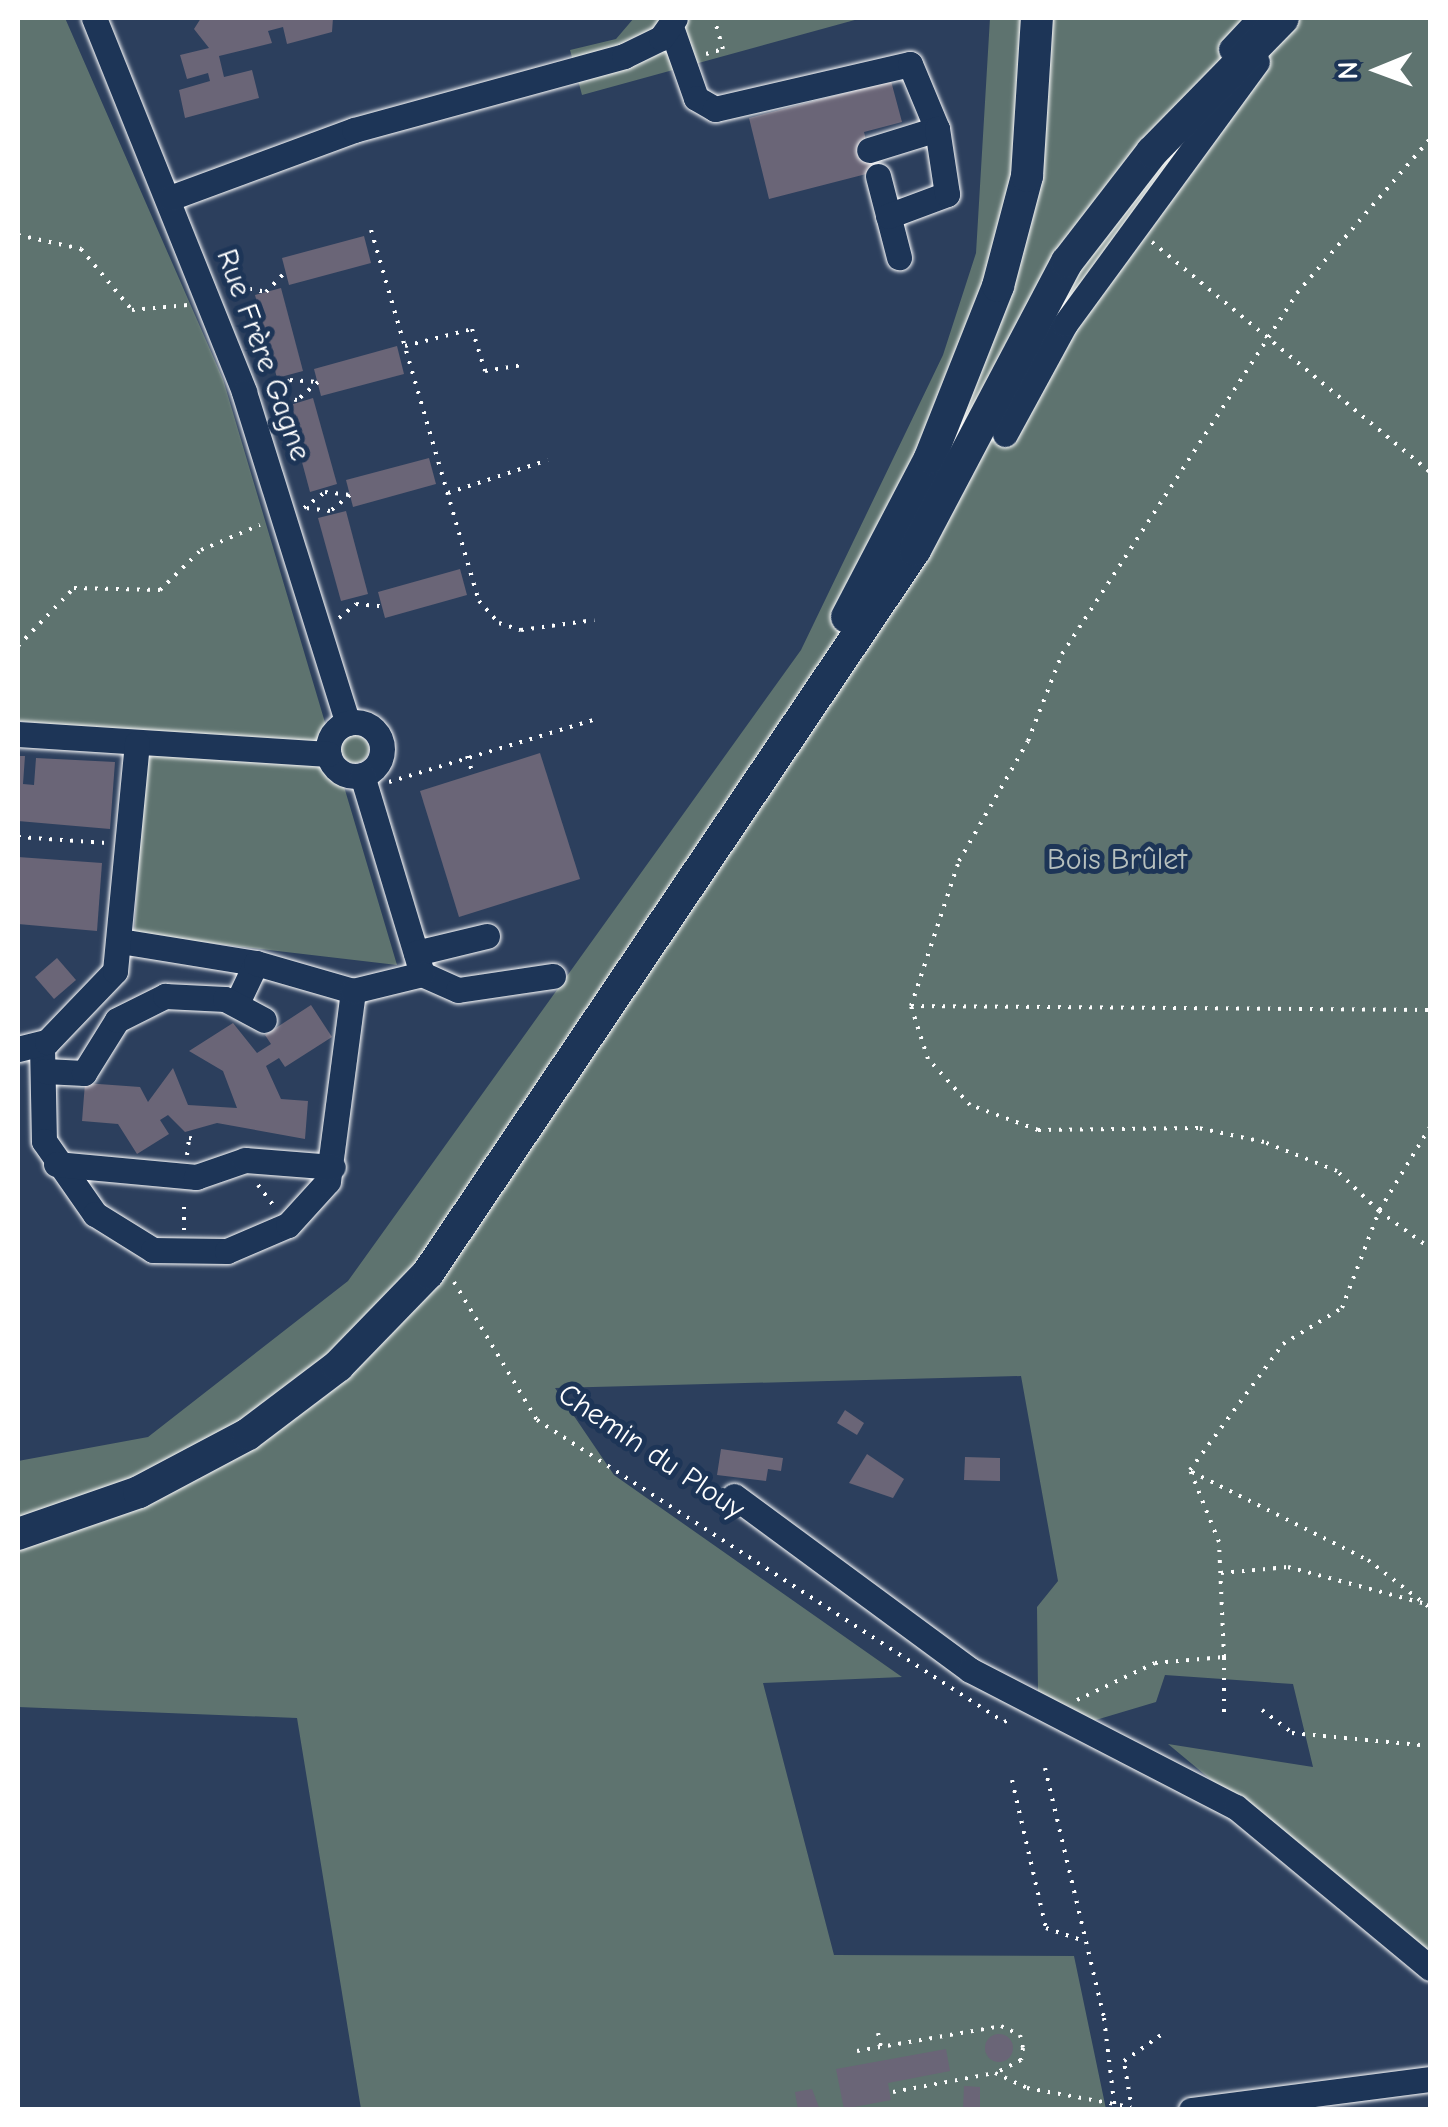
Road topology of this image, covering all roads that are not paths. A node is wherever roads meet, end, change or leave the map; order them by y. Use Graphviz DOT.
graph roads {
  1 [pos="94,18"];
  2 [pos="1037,18"];
  3 [pos="1056,18"];
  4 [pos="1260,18"];
  5 [pos="1287,18"];
  6 [pos="673,22"];
  7 [pos="1225,89"];
  8 [pos="937,130"];
  9 [pos="869,150"];
  10 [pos="878,176"];
  11 [pos="170,198"];
  12 [pos="888,216"];
  13 [pos="899,257"];
  14 [pos="1005,434"];
  15 [pos="872,614"];
  16 [pos="348,723"];
  17 [pos="18,734"];
  18 [pos="136,743"];
  19 [pos="328,754"];
  20 [pos="373,778"];
  21 [pos="487,936"];
  22 [pos="120,942"];
  23 [pos="256,963"];
  24 [pos="419,964"];
  25 [pos="553,976"];
  26 [pos="353,991"];
  27 [pos="238,1003"];
  28 [pos="264,1020"];
  29 [pos="35,1055"];
  30 [pos="56,1164"];
  31 [pos="332,1167"];
  32 [pos="734,1496"];
  33 [pos="18,1514"];
  34 [pos="18,1534"];
  35 [pos="1430,1968"];
  36 [pos="1430,2080"];
  37 [pos="1191,2110"];
  1 -- 11 [label="street, Rue Frère Gagne"];
  2 -- 33 [label="main road"];
  3 -- 15 [label="main road"];
  4 -- 7 [label="street"];
  5 -- 7 [label="main road"];
  6 -- 8 [label="street"];
  6 -- 11 [label="street"];
  7 -- 14 [label="street"];
  7 -- 15 [label="main road"];
  8 -- 9 [label="street"];
  8 -- 12 [label="street"];
  10 -- 12 [label="street"];
  11 -- 16 [label="street, Rue Frère Gagne"];
  12 -- 13 [label="street"];
  15 -- 34 [label="main road"];
  16 -- 19 [label="street"];
  16 -- 20 [label="street, Rue Frère Gagne"];
  17 -- 18 [label="street"];
  18 -- 19 [label="street"];
  18 -- 22 [label="street"];
  19 -- 20 [label="street"];
  20 -- 24 [label="street"];
  21 -- 24 [label="street"];
  22 -- 23 [label="street"];
  22 -- 29 [label="street"];
  23 -- 26 [label="street"];
  23 -- 27 [label="street"];
  24 -- 25 [label="street"];
  24 -- 26 [label="street"];
  26 -- 31 [label="street"];
  27 -- 28 [label="street"];
  27 -- 29 [label="street"];
  29 -- 30 [label="street"];
  30 -- 31 [label="street"];
  30 -- 31 [label="street"];
  32 -- 35 [label="street, Chemin du Plouy"];
  36 -- 37 [label="street"];
}
